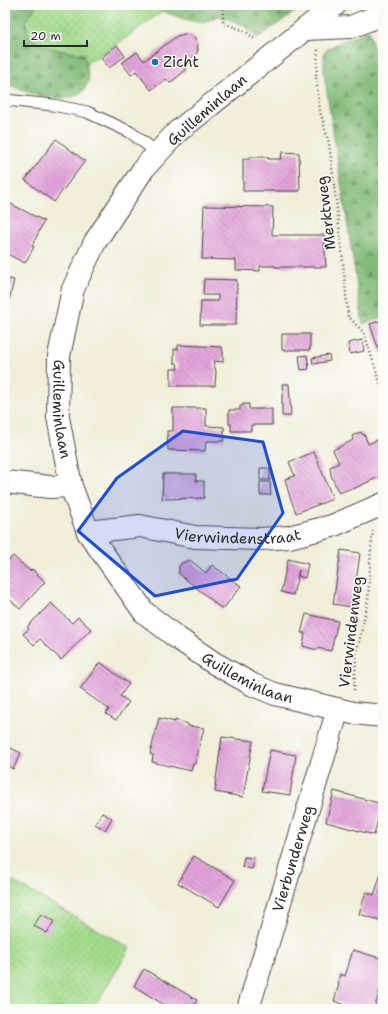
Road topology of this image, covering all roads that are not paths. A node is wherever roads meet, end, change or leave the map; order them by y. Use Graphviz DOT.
graph roads {
  1 [pos="335,5"];
  2 [pos="383,14"];
  3 [pos="304,29"];
  4 [pos="5,100"];
  5 [pos="158,154"];
  6 [pos="5,482"];
  7 [pos="71,486"];
  8 [pos="380,505"];
  9 [pos="88,532"];
  10 [pos="345,711"];
  11 [pos="383,716"];
  12 [pos="248,1009"];
  1 -- 3 [label="main road, Guilleminlaan"];
  2 -- 3 [label="main road"];
  3 -- 5 [label="main road, Guilleminlaan"];
  4 -- 5 [label="lane"];
  5 -- 7 [label="main road, Guilleminlaan"];
  6 -- 7 [label="main road"];
  7 -- 9 [label="main road, Guilleminlaan"];
  8 -- 9 [label="main road, Vierwindenstraat"];
  9 -- 10 [label="main road, Guilleminlaan"];
  10 -- 11 [label="main road, Guilleminlaan"];
  10 -- 12 [label="main road, Vierbunderweg"];
}
